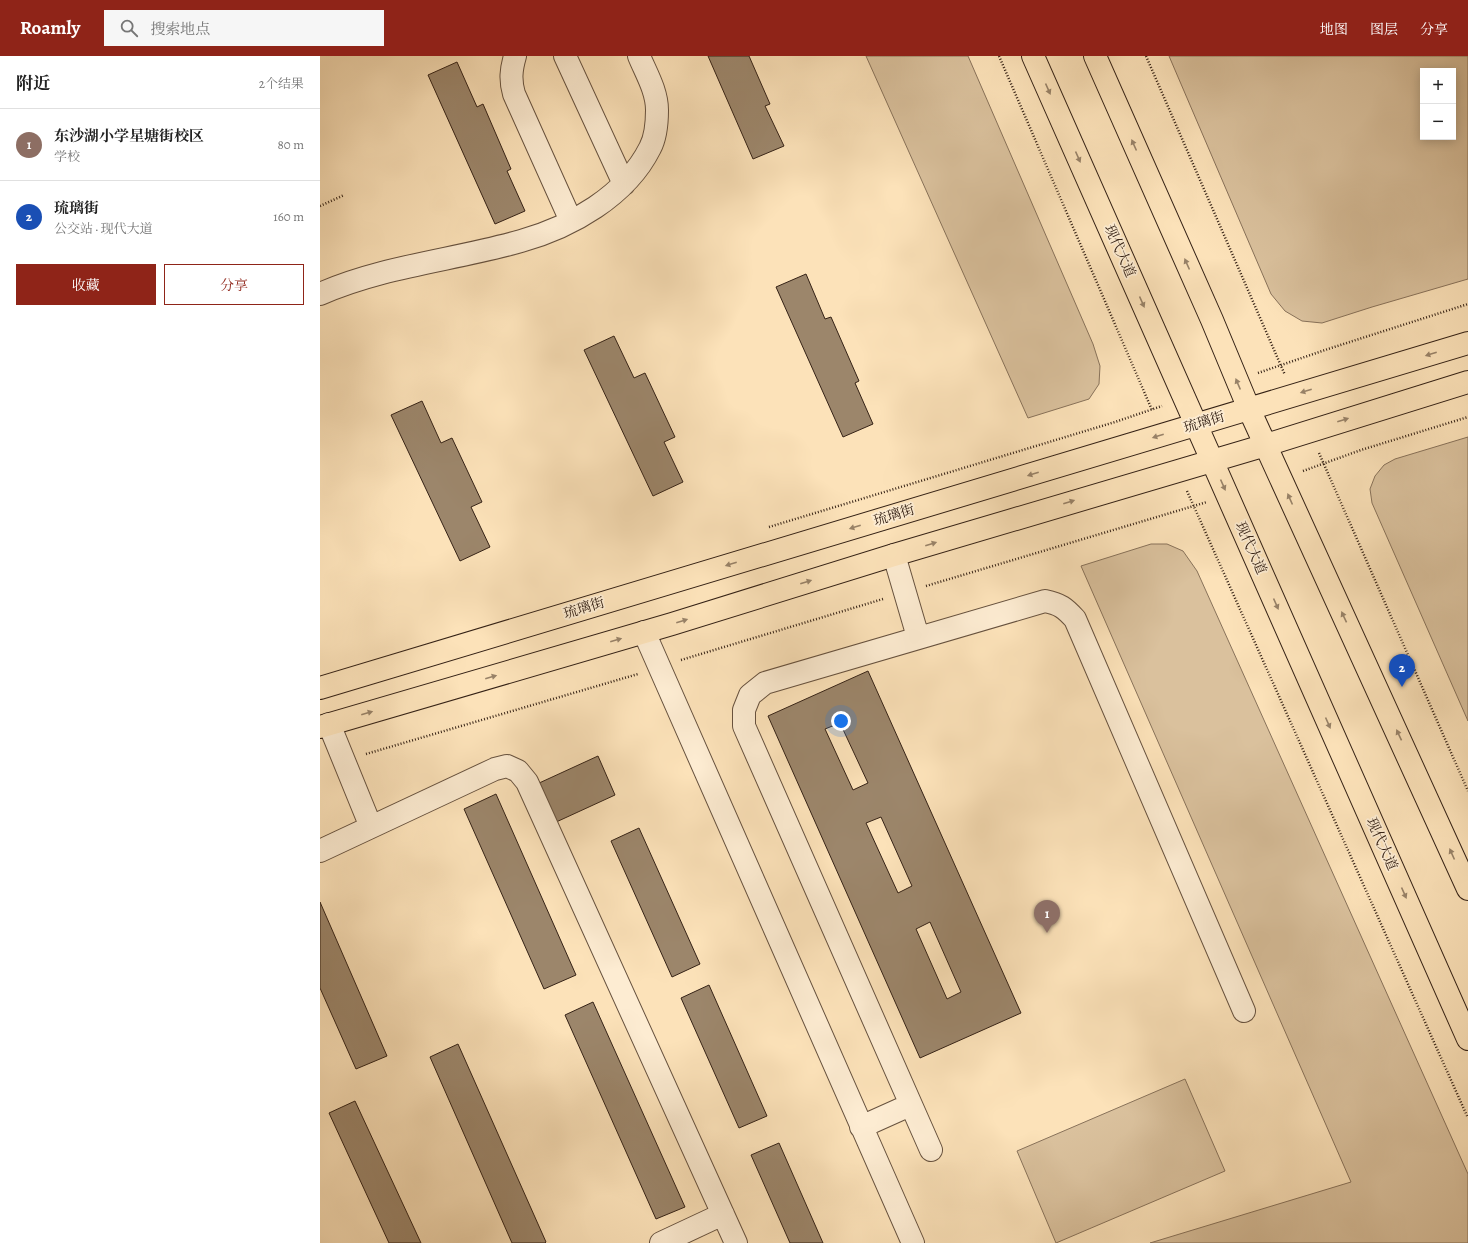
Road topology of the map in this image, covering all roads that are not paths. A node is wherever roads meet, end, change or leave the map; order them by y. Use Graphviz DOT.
graph roads {
  1 [pos="515,56"];
  2 [pos="564,56"];
  3 [pos="639,56"];
  4 [pos="1033,56"];
  5 [pos="1095,56"];
  6 [pos="624,184"];
  7 [pos="571,221"];
  8 [pos="320,294"];
  9 [pos="1468,343"];
  10 [pos="1468,382"];
  11 [pos="1249,409"];
  12 [pos="1196,424"];
  13 [pos="1266,445"];
  14 [pos="1212,460"];
  15 [pos="894,555"];
  16 [pos="644,632"];
  17 [pos="918,638"];
  18 [pos="320,688"];
  19 [pos="325,726"];
  20 [pos="371,827"];
  21 [pos="320,851"];
  22 [pos="1468,889"];
  23 [pos="1244,1011"];
  24 [pos="1468,1039"];
  25 [pos="910,1105"];
  26 [pos="861,1127"];
  27 [pos="931,1150"];
  28 [pos="723,1214"];
  29 [pos="661,1243"];
  30 [pos="736,1243"];
  31 [pos="913,1243"];
  1 -- 7 [label="street"];
  2 -- 6 [label="street"];
  3 -- 6 [label="street"];
  4 -- 12 [label="main road, 现代大道, one-way"];
  11 -- 5 [label="main road, one-way"];
  6 -- 7 [label="street"];
  7 -- 8 [label="street"];
  9 -- 11 [label="main road, 琉璃街, one-way"];
  13 -- 10 [label="main road, one-way"];
  11 -- 12 [label="main road, 琉璃街"];
  11 -- 13 [label="main road"];
  12 -- 14 [label="main road, 现代大道"];
  12 -- 18 [label="main road, 琉璃街, one-way"];
  13 -- 14 [label="main road"];
  22 -- 13 [label="main road, one-way"];
  15 -- 14 [label="main road, one-way"];
  14 -- 24 [label="main road, 现代大道, one-way"];
  16 -- 15 [label="main road, one-way"];
  15 -- 17 [label="street"];
  19 -- 16 [label="main road, one-way"];
  16 -- 26 [label="street"];
  17 -- 23 [label="street"];
  17 -- 25 [label="street"];
  19 -- 20 [label="street"];
  20 -- 21 [label="street"];
  20 -- 28 [label="street"];
  25 -- 26 [label="street"];
  25 -- 27 [label="street"];
  26 -- 31 [label="street"];
  28 -- 29 [label="street"];
  28 -- 30 [label="street"];
}
